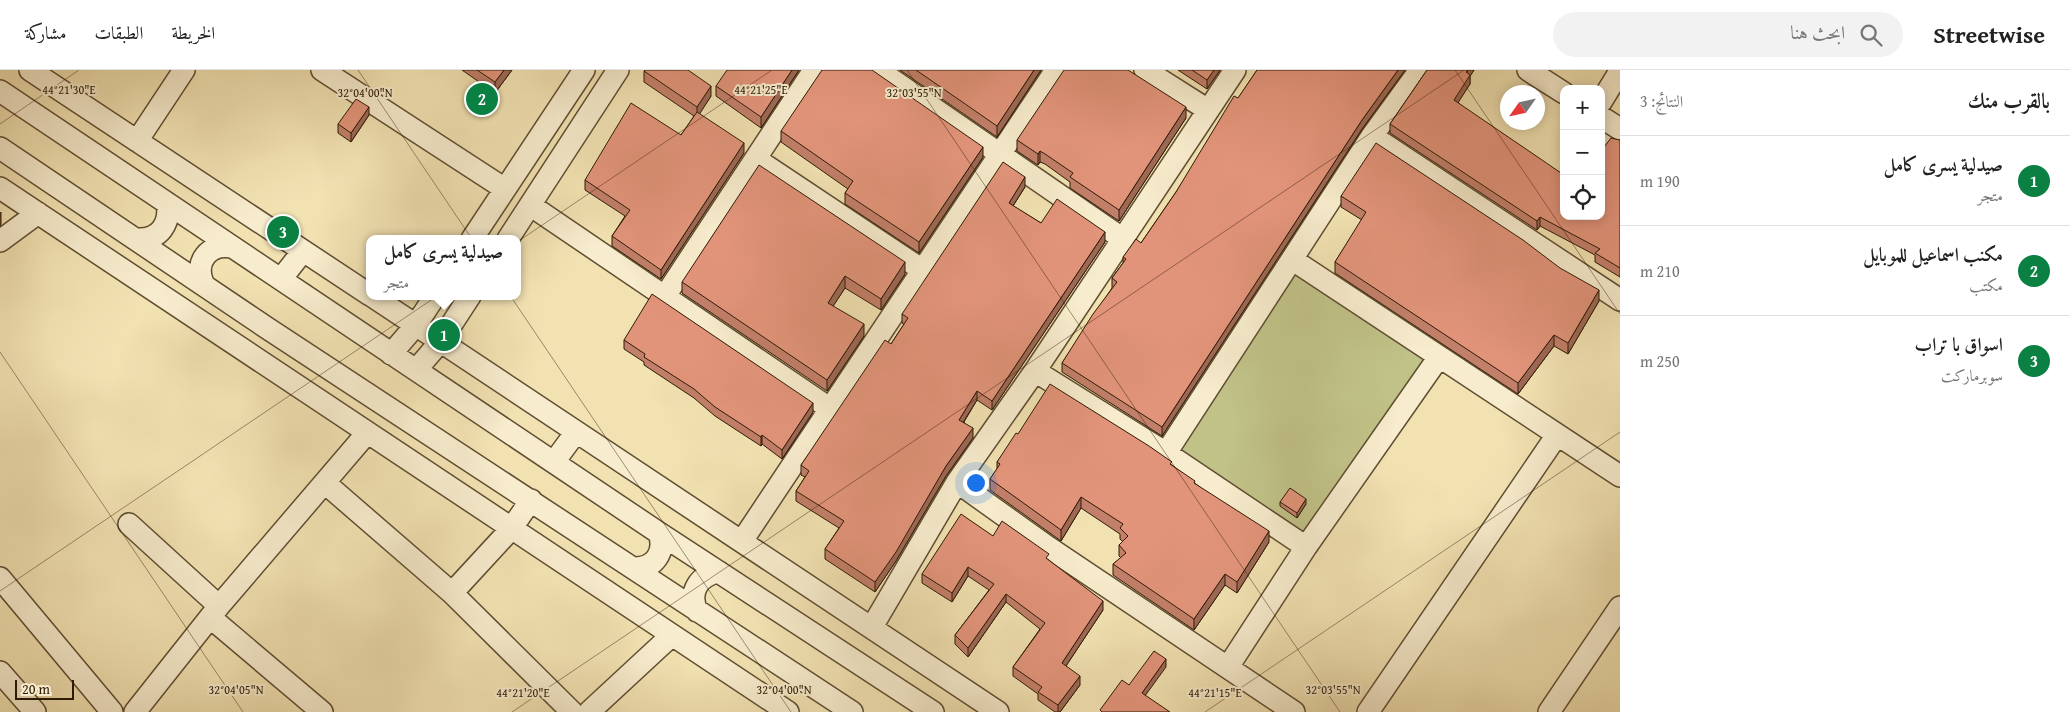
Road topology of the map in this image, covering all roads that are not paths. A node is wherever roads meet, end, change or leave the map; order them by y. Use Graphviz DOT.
graph roads {
  1 [pos="30,70"];
  2 [pos="184,70"];
  3 [pos="322,70"];
  4 [pos="584,70"];
  5 [pos="618,70"];
  6 [pos="814,70"];
  7 [pos="878,70"];
  8 [pos="1056,70"];
  9 [pos="1145,70"];
  10 [pos="1235,70"];
  11 [pos="1420,70"];
  12 [pos="1528,70"];
  13 [pos="1620,70"];
  14 [pos="1560,90"];
  15 [pos="0,91"];
  16 [pos="1605,95"];
  17 [pos="1208,110"];
  18 [pos="1605,120"];
  19 [pos="1620,129"];
  20 [pos="1372,136"];
  21 [pos="137,141"];
  22 [pos="0,148"];
  23 [pos="1002,153"];
  24 [pos="756,159"];
  25 [pos="0,188"];
  26 [pos="505,189"];
  27 [pos="167,203"];
  28 [pos="530,205"];
  29 [pos="38,213"];
  30 [pos="475,235"];
  31 [pos="511,235"];
  32 [pos="1123,238"];
  33 [pos="138,239"];
  34 [pos="0,242"];
  35 [pos="232,247"];
  36 [pos="303,251"];
  37 [pos="1293,260"];
  38 [pos="924,271"];
  39 [pos="281,280"];
  40 [pos="203,283"];
  41 [pos="366,293"];
  42 [pos="665,296"];
  43 [pos="377,300"];
  44 [pos="432,300"];
  45 [pos="467,300"];
  46 [pos="1620,300"];
  47 [pos="416,325"];
  48 [pos="266,328"];
  49 [pos="440,342"];
  50 [pos="250,353"];
  51 [pos="391,354"];
  52 [pos="1439,356"];
  53 [pos="416,370"];
  54 [pos="1035,371"];
  55 [pos="829,408"];
  56 [pos="576,432"];
  57 [pos="367,433"];
  58 [pos="1557,435"];
  59 [pos="1166,453"];
  60 [pos="554,462"];
  61 [pos="1620,476"];
  62 [pos="957,482"];
  63 [pos="325,483"];
  64 [pos="531,500"];
  65 [pos="129,524"];
  66 [pos="511,529"];
  67 [pos="659,533"];
  68 [pos="742,541"];
  69 [pos="1306,547"];
  70 [pos="633,568"];
  71 [pos="719,572"];
  72 [pos="0,578"];
  73 [pos="452,593"];
  74 [pos="1620,607"];
  75 [pos="698,611"];
  76 [pos="215,612"];
  77 [pos="872,627"];
  78 [pos="671,636"];
  79 [pos="1228,667"];
  80 [pos="0,672"];
  81 [pos="35,712"];
  82 [pos="112,712"];
  83 [pos="135,712"];
  84 [pos="322,712"];
  85 [pos="572,712"];
  86 [pos="589,712"];
  87 [pos="788,712"];
  88 [pos="852,712"];
  89 [pos="933,712"];
  90 [pos="998,712"];
  91 [pos="1294,712"];
  92 [pos="1368,712"];
  93 [pos="1548,712"];
  1 -- 21 [label="street"];
  2 -- 21 [label="street"];
  3 -- 26 [label="street"];
  4 -- 26 [label="street"];
  5 -- 28 [label="street"];
  6 -- 24 [label="street"];
  7 -- 23 [label="street"];
  8 -- 23 [label="street"];
  9 -- 17 [label="street"];
  10 -- 17 [label="street"];
  11 -- 20 [label="street"];
  12 -- 14 [label="street"];
  13 -- 16 [label="street"];
  15 -- 27 [label="street"];
  17 -- 32 [label="street"];
  18 -- 19 [label="street"];
  20 -- 37 [label="street"];
  20 -- 46 [label="street"];
  21 -- 36 [label="street"];
  22 -- 33 [label="street"];
  23 -- 32 [label="street"];
  23 -- 38 [label="street"];
  24 -- 38 [label="street"];
  24 -- 42 [label="street"];
  25 -- 29 [label="street"];
  26 -- 30 [label="street"];
  27 -- 33 [label="street"];
  27 -- 35 [label="street"];
  28 -- 31 [label="street"];
  28 -- 42 [label="street"];
  29 -- 34 [label="street"];
  29 -- 50 [label="street"];
  32 -- 54 [label="street"];
  33 -- 40 [label="street"];
  35 -- 39 [label="street"];
  35 -- 40 [label="street"];
  36 -- 39 [label="street"];
  36 -- 41 [label="street"];
  37 -- 52 [label="street"];
  37 -- 59 [label="street"];
  38 -- 55 [label="street"];
  39 -- 51 [label="street"];
  40 -- 48 [label="street"];
  42 -- 55 [label="street"];
  43 -- 47 [label="street"];
  44 -- 47 [label="street"];
  45 -- 49 [label="street"];
  47 -- 49 [label="street"];
  47 -- 51 [label="street"];
  48 -- 50 [label="street"];
  48 -- 64 [label="street"];
  49 -- 53 [label="street"];
  49 -- 56 [label="street"];
  50 -- 57 [label="street"];
  51 -- 53 [label="street"];
  52 -- 58 [label="street"];
  52 -- 69 [label="street"];
  53 -- 60 [label="street"];
  54 -- 59 [label="street"];
  54 -- 62 [label="street"];
  55 -- 68 [label="street"];
  56 -- 60 [label="street"];
  56 -- 68 [label="street"];
  57 -- 63 [label="street"];
  57 -- 66 [label="street"];
  58 -- 61 [label="street"];
  58 -- 92 [label="street"];
  59 -- 69 [label="street"];
  60 -- 67 [label="street"];
  62 -- 77 [label="street"];
  62 -- 79 [label="street"];
  63 -- 73 [label="street"];
  63 -- 76 [label="street"];
  64 -- 66 [label="street"];
  64 -- 70 [label="street"];
  65 -- 76 [label="street"];
  66 -- 73 [label="street"];
  66 -- 78 [label="street"];
  67 -- 70 [label="street"];
  67 -- 71 [label="street"];
  68 -- 77 [label="street"];
  69 -- 79 [label="street"];
  70 -- 75 [label="street"];
  71 -- 75 [label="street"];
  71 -- 89 [label="street"];
  72 -- 82 [label="street"];
  73 -- 85 [label="street"];
  74 -- 93 [label="street"];
  75 -- 88 [label="street"];
  76 -- 83 [label="street"];
  76 -- 84 [label="street"];
  77 -- 90 [label="street"];
  78 -- 86 [label="street"];
  78 -- 87 [label="street"];
  79 -- 91 [label="street"];
  80 -- 81 [label="street"];
}
